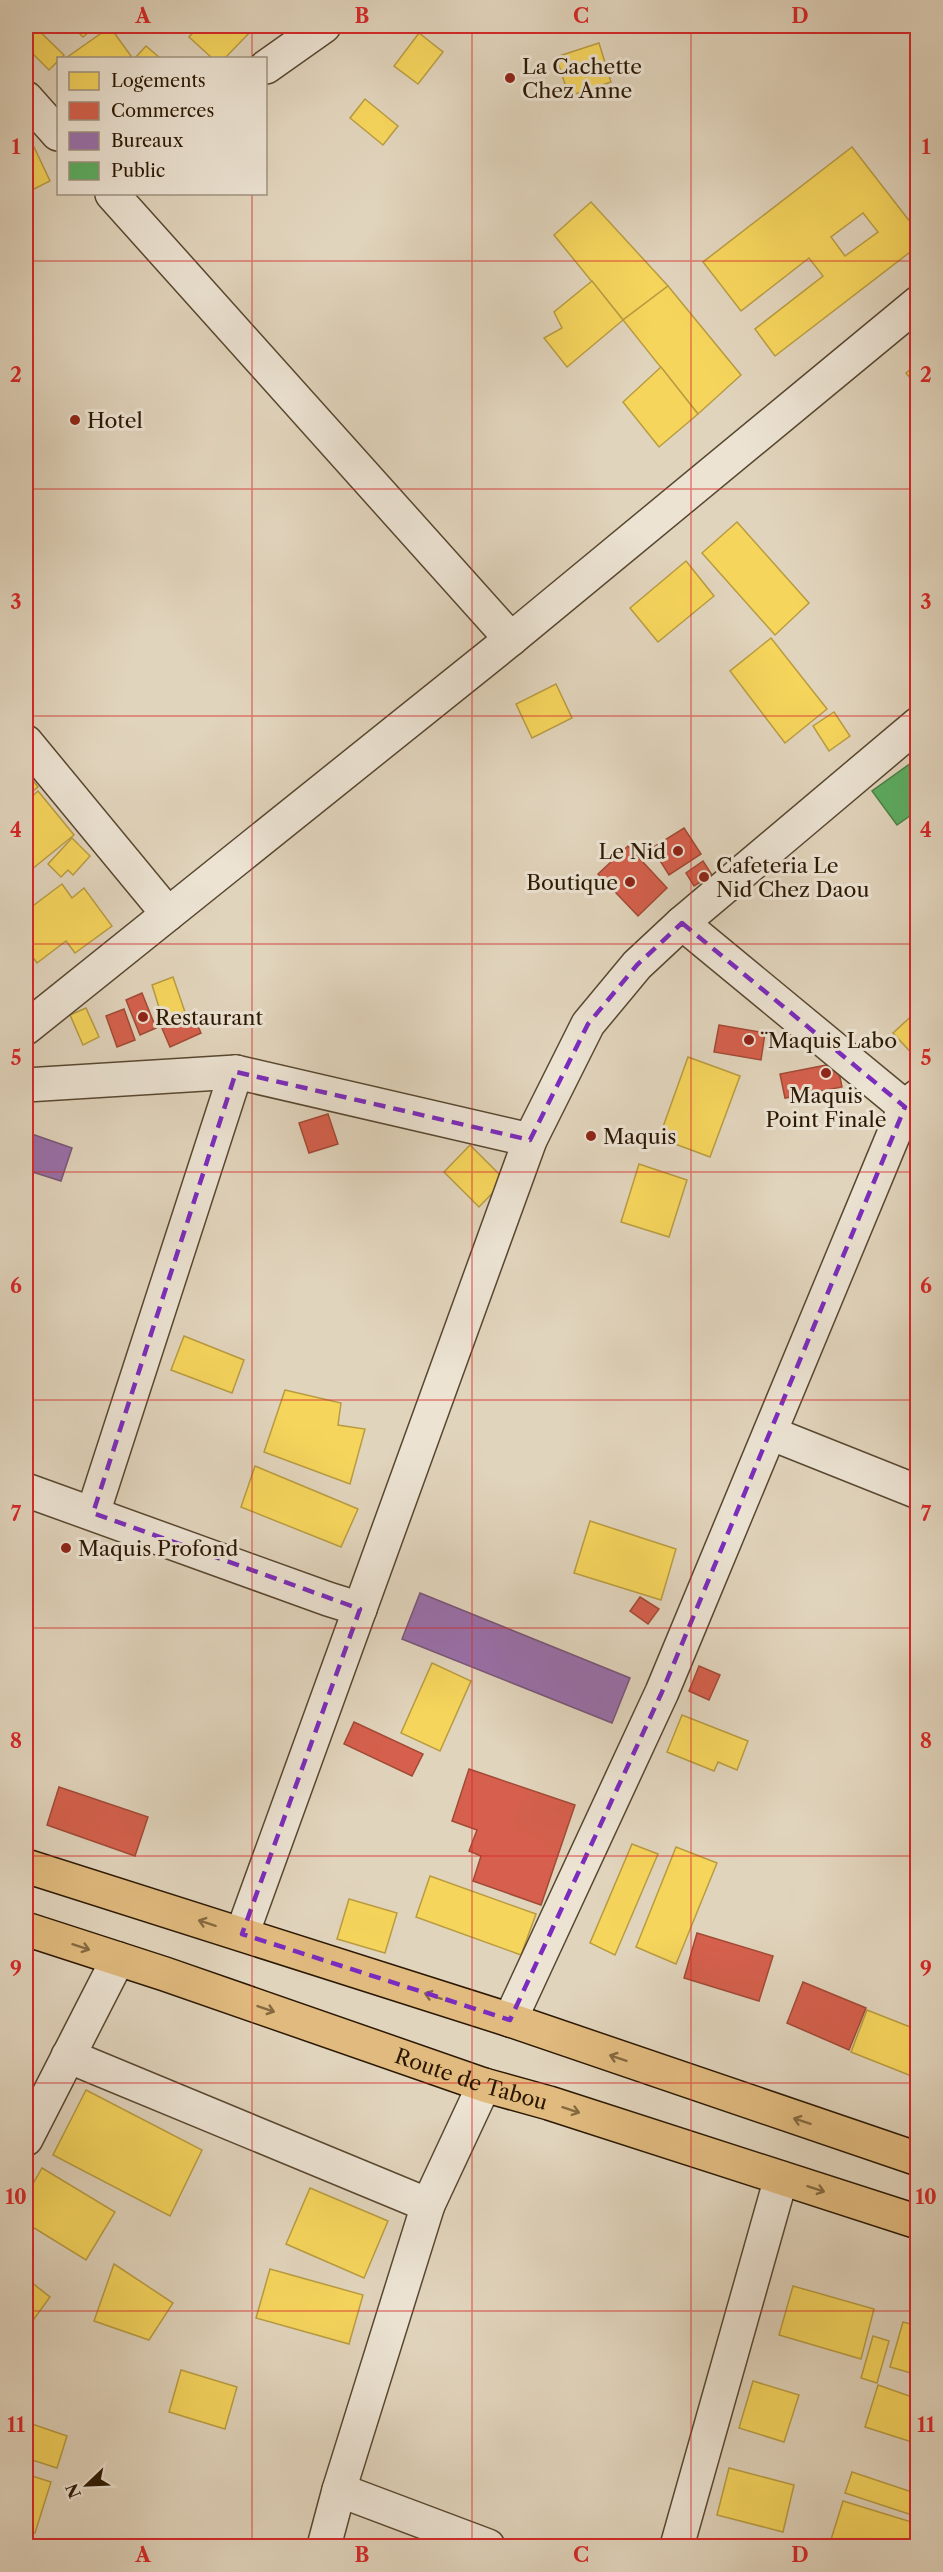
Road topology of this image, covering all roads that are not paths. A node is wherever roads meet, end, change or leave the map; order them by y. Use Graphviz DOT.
graph roads {
  1 [pos="318,27"];
  2 [pos="267,66"];
  3 [pos="26,98"];
  4 [pos="57,133"];
  5 [pos="112,195"];
  6 [pos="918,303"];
  7 [pos="511,639"];
  8 [pos="918,724"];
  9 [pos="26,742"];
  10 [pos="168,914"];
  11 [pos="682,924"];
  12 [pos="31,1013"];
  13 [pos="236,1072"];
  14 [pos="26,1085"];
  15 [pos="913,1106"];
  16 [pos="530,1140"];
  17 [pos="770,1433"];
  18 [pos="26,1490"];
  19 [pos="918,1492"];
  20 [pos="93,1513"];
  21 [pos="360,1609"];
  22 [pos="26,1866"];
  23 [pos="26,1929"];
  24 [pos="242,1934"];
  25 [pos="118,1959"];
  26 [pos="510,2020"];
  27 [pos="68,2056"];
  28 [pos="484,2085"];
  29 [pos="26,2139"];
  30 [pos="918,2159"];
  31 [pos="781,2178"];
  32 [pos="428,2205"];
  33 [pos="918,2222"];
  34 [pos="339,2490"];
  35 [pos="324,2547"];
  36 [pos="488,2547"];
  37 [pos="677,2547"];
  1 -- 2 [label="street"];
  3 -- 4 [label="street"];
  5 -- 7 [label="street"];
  6 -- 7 [label="street"];
  7 -- 10 [label="street"];
  8 -- 11 [label="street"];
  9 -- 10 [label="street"];
  10 -- 12 [label="street"];
  11 -- 15 [label="street"];
  11 -- 16 [label="street"];
  13 -- 14 [label="street"];
  13 -- 16 [label="street"];
  13 -- 20 [label="street"];
  15 -- 17 [label="street"];
  16 -- 21 [label="street"];
  17 -- 19 [label="street"];
  17 -- 26 [label="street"];
  18 -- 20 [label="street"];
  20 -- 21 [label="street"];
  21 -- 24 [label="street"];
  24 -- 22 [label="main road, one-way"];
  23 -- 25 [label="main road, Route de Tabou, one-way"];
  26 -- 24 [label="main road, one-way"];
  25 -- 27 [label="street"];
  25 -- 28 [label="main road, Route de Tabou, one-way"];
  30 -- 26 [label="main road, one-way"];
  27 -- 29 [label="street"];
  27 -- 32 [label="street"];
  28 -- 31 [label="main road, Route de Tabou, one-way"];
  28 -- 32 [label="street"];
  31 -- 33 [label="main road, Route de Tabou, one-way"];
  31 -- 37 [label="street"];
  32 -- 34 [label="street"];
  34 -- 35 [label="street"];
  34 -- 36 [label="street"];
}
